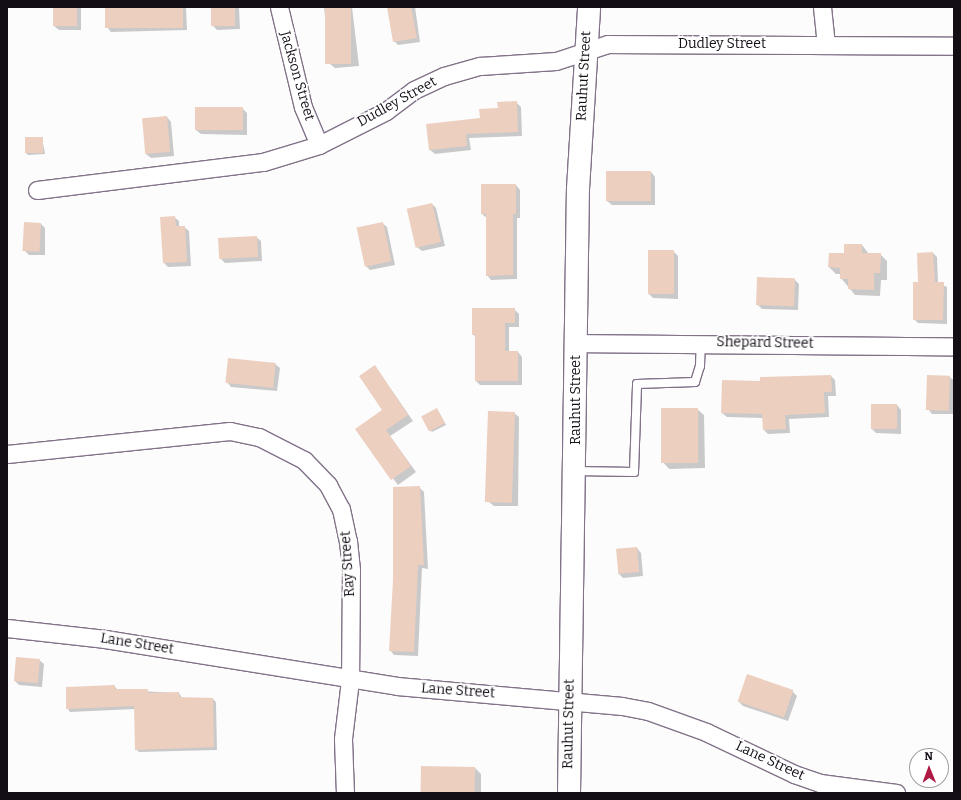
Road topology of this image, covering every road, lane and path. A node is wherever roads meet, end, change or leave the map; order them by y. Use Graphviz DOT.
graph roads {
  1 [pos="280,7"];
  2 [pos="589,7"];
  3 [pos="822,7"];
  4 [pos="826,46"];
  5 [pos="954,46"];
  6 [pos="584,50"];
  7 [pos="318,145"];
  8 [pos="37,190"];
  9 [pos="576,343"];
  10 [pos="701,343"];
  11 [pos="954,346"];
  12 [pos="7,454"];
  13 [pos="575,471"];
  14 [pos="7,628"];
  15 [pos="350,680"];
  16 [pos="569,701"];
  17 [pos="868,792"];
  18 [pos="345,793"];
  19 [pos="569,793"];
  20 [pos="896,793"];
  1 -- 7 [label="street, Jackson Street"];
  2 -- 6 [label="main road, Rauhut Street"];
  3 -- 4 [label="street"];
  4 -- 5 [label="street, Dudley Street"];
  4 -- 6 [label="street, Dudley Street"];
  6 -- 7 [label="street, Dudley Street"];
  6 -- 9 [label="main road, Rauhut Street"];
  7 -- 8 [label="street, Dudley Street"];
  9 -- 10 [label="street, Shepard Street"];
  9 -- 13 [label="main road, Rauhut Street"];
  10 -- 11 [label="street, Shepard Street"];
  10 -- 13 [label="lane"];
  12 -- 15 [label="street, Ray Street"];
  13 -- 16 [label="main road, Rauhut Street"];
  14 -- 15 [label="street, Lane Street"];
  15 -- 16 [label="street, Lane Street"];
  15 -- 18 [label="street, Ray Street"];
  16 -- 17 [label="street, Lane Street"];
  16 -- 19 [label="main road, Rauhut Street"];
  17 -- 20 [label="street, Lane Street"];
}
